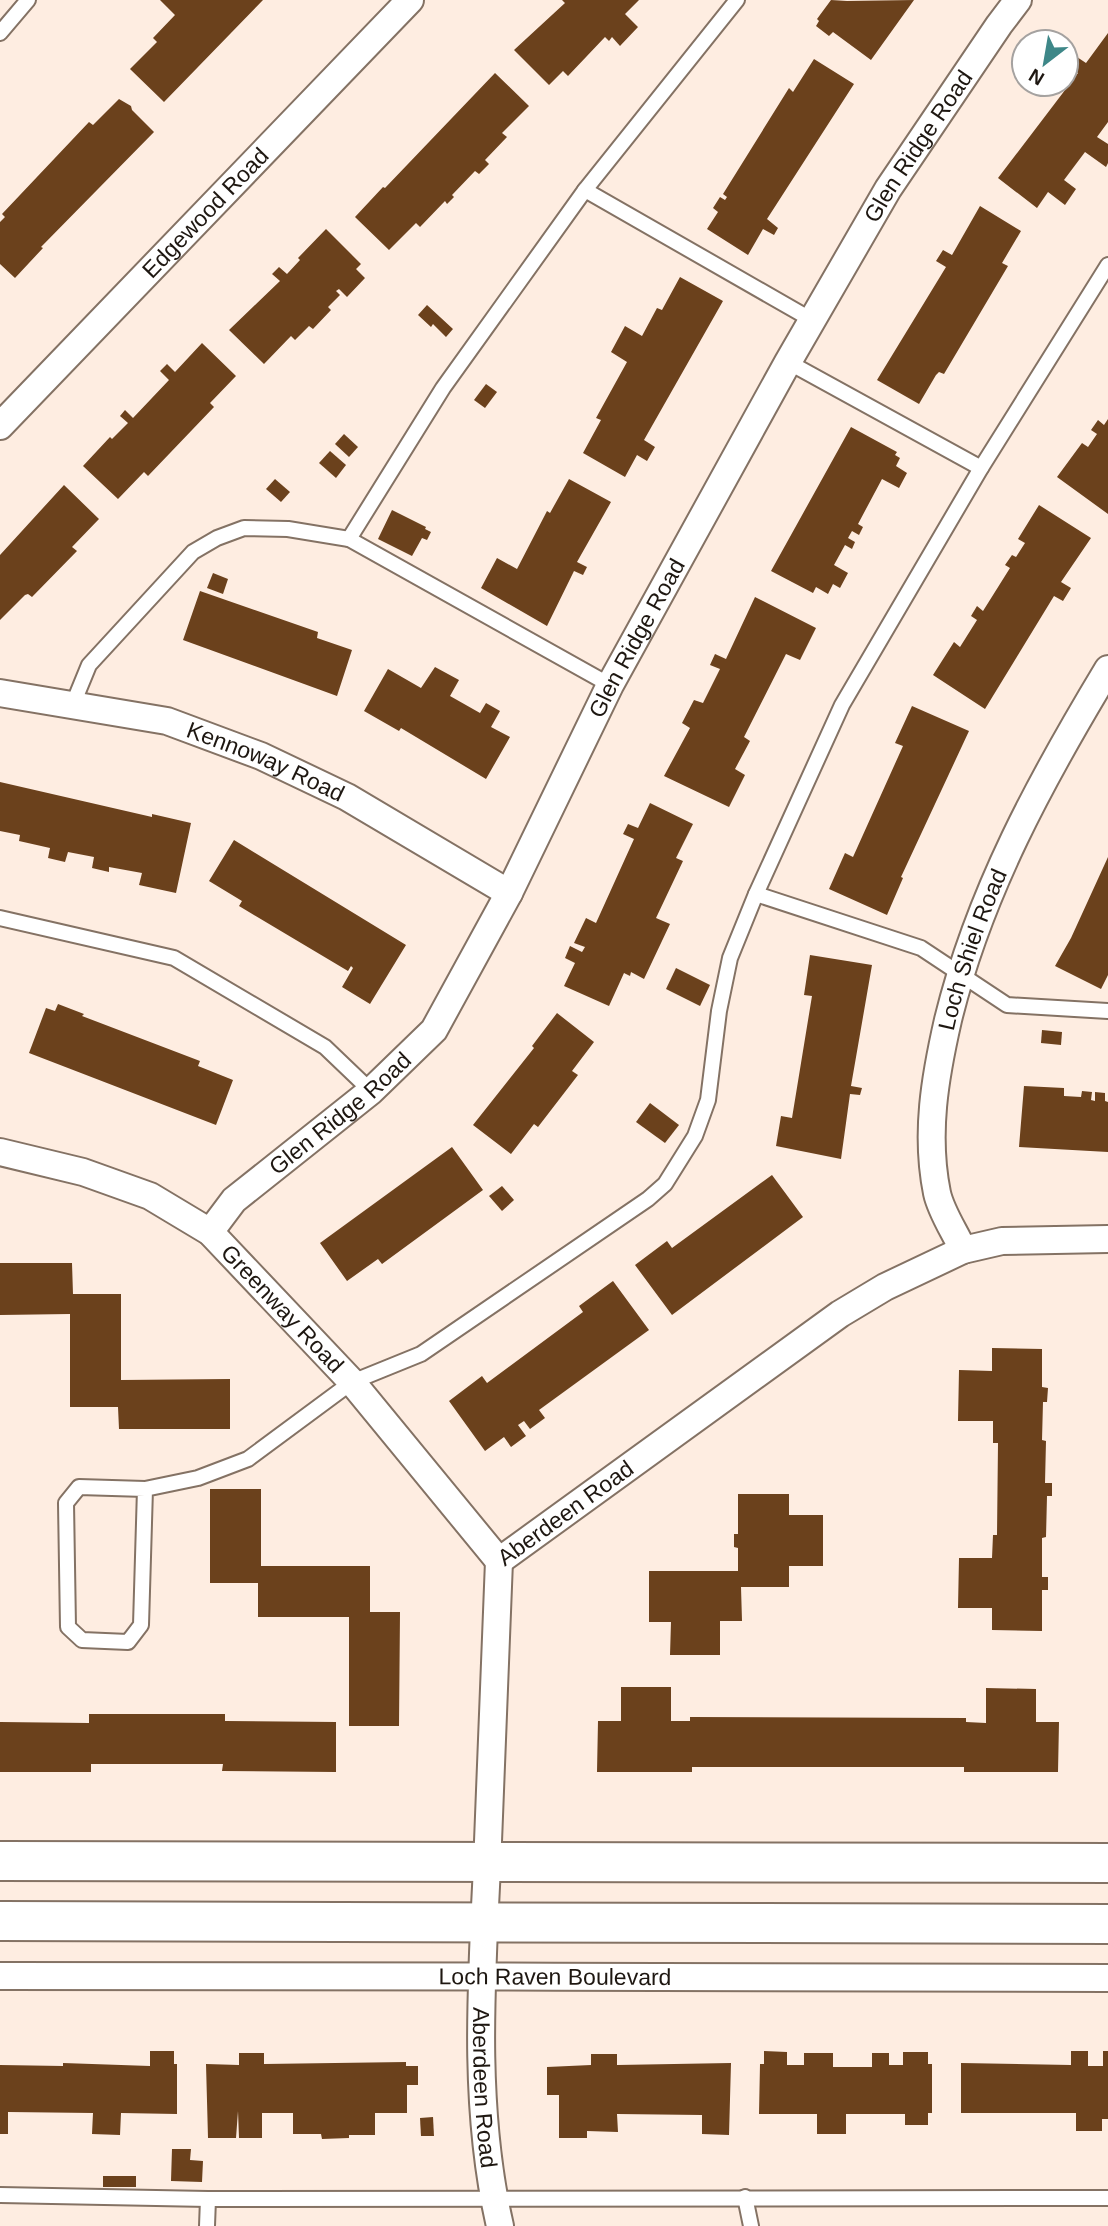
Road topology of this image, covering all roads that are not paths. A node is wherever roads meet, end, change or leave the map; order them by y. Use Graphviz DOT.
graph roads {
  1 [pos="28,0"];
  2 [pos="410,0"];
  3 [pos="737,0"];
  4 [pos="1018,0"];
  5 [pos="0,33"];
  6 [pos="585,190"];
  7 [pos="1108,265"];
  8 [pos="812,320"];
  9 [pos="788,362"];
  10 [pos="0,426"];
  11 [pos="981,468"];
  12 [pos="349,539"];
  13 [pos="1108,669"];
  14 [pos="610,685"];
  15 [pos="0,693"];
  16 [pos="73,704"];
  17 [pos="509,893"];
  18 [pos="756,894"];
  19 [pos="0,918"];
  20 [pos="959,974"];
  21 [pos="1108,1011"];
  22 [pos="372,1091"];
  23 [pos="0,1152"];
  24 [pos="210,1232"];
  25 [pos="1108,1238"];
  26 [pos="963,1250"];
  27 [pos="352,1382"];
  28 [pos="145,1489"];
  29 [pos="499,1560"];
  30 [pos="0,1861"];
  31 [pos="487,1863"];
  32 [pos="1108,1863"];
  33 [pos="0,1921"];
  34 [pos="484,1923"];
  35 [pos="1108,1924"];
  36 [pos="481,1974"];
  37 [pos="0,1976"];
  38 [pos="1108,1978"];
  39 [pos="0,2195"];
  40 [pos="745,2197"];
  41 [pos="1108,2198"];
  42 [pos="208,2199"];
  43 [pos="494,2200"];
  44 [pos="207,2226"];
  45 [pos="500,2226"];
  46 [pos="751,2226"];
  1 -- 5 [label="lane"];
  2 -- 10 [label="street, Edgewood Road"];
  3 -- 6 [label="lane"];
  4 -- 8 [label="street, Glen Ridge Road"];
  6 -- 8 [label="lane"];
  6 -- 12 [label="lane"];
  7 -- 11 [label="lane"];
  8 -- 9 [label="street, Glen Ridge Road"];
  9 -- 11 [label="lane"];
  9 -- 14 [label="street, Glen Ridge Road"];
  11 -- 18 [label="lane"];
  12 -- 14 [label="lane"];
  12 -- 16 [label="lane"];
  13 -- 20 [label="street, Loch Shiel Road"];
  14 -- 17 [label="street, Glen Ridge Road"];
  15 -- 16 [label="street, Kennoway Road"];
  16 -- 17 [label="street, Kennoway Road"];
  17 -- 22 [label="street, Glen Ridge Road"];
  18 -- 20 [label="lane"];
  18 -- 27 [label="lane"];
  19 -- 22 [label="lane"];
  20 -- 21 [label="lane"];
  20 -- 26 [label="street, Loch Shiel Road"];
  22 -- 24 [label="street, Glen Ridge Road"];
  23 -- 24 [label="street, Greenway Road"];
  24 -- 27 [label="street, Greenway Road"];
  25 -- 26 [label="street, Aberdeen Road"];
  26 -- 29 [label="street, Aberdeen Road"];
  27 -- 28 [label="lane"];
  27 -- 29 [label="street, Greenway Road"];
  28 -- 28 [label="lane"];
  29 -- 31 [label="street, Aberdeen Road"];
  30 -- 31 [label="main road"];
  31 -- 32 [label="main road"];
  31 -- 34 [label="street, Aberdeen Road"];
  33 -- 34 [label="main road"];
  34 -- 35 [label="main road"];
  34 -- 36 [label="street, Aberdeen Road"];
  36 -- 37 [label="street, Loch Raven Boulevard"];
  36 -- 38 [label="street, Loch Raven Boulevard"];
  36 -- 43 [label="street, Aberdeen Road"];
  39 -- 42 [label="lane"];
  40 -- 41 [label="lane"];
  40 -- 43 [label="lane"];
  40 -- 46 [label="lane"];
  42 -- 43 [label="lane"];
  42 -- 44 [label="lane"];
  43 -- 45 [label="street, Aberdeen Road"];
}
